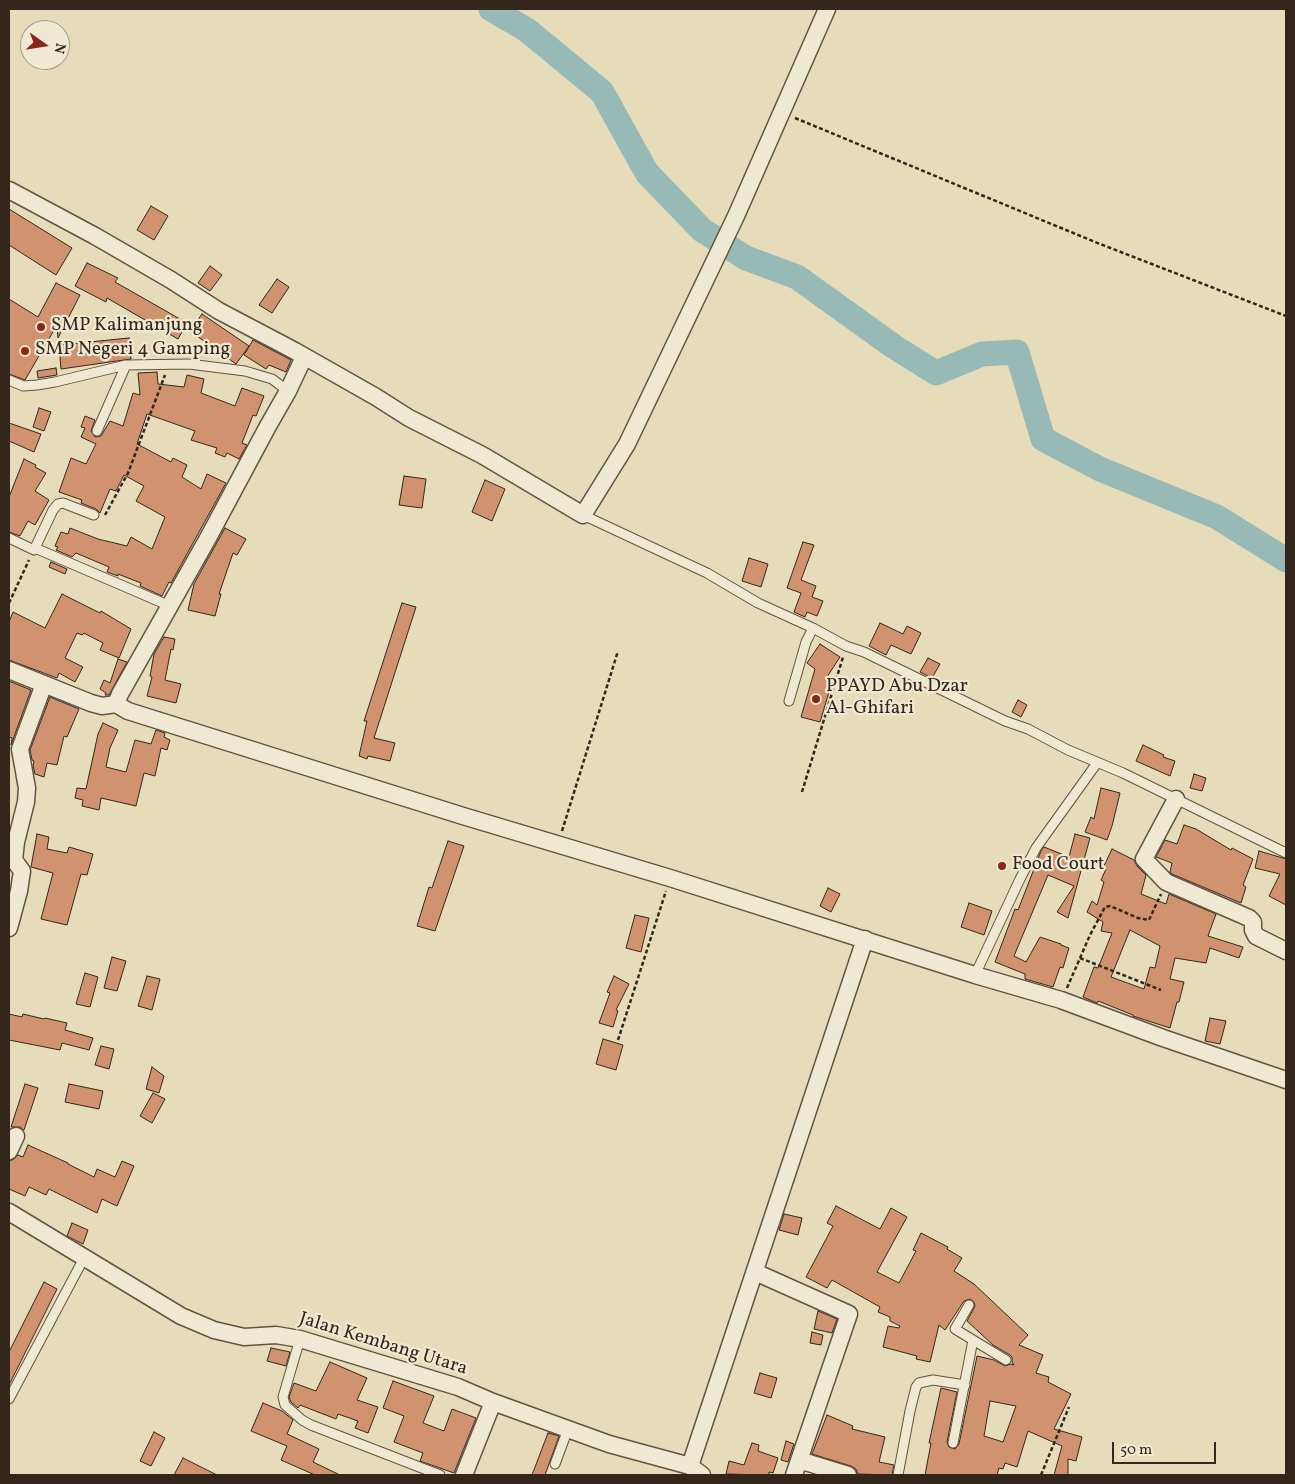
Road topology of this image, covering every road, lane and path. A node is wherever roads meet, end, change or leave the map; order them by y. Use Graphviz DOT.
graph roads {
  1 [pos="827,9"];
  2 [pos="782,112"];
  3 [pos="9,190"];
  4 [pos="1286,316"];
  5 [pos="304,357"];
  6 [pos="169,364"];
  7 [pos="126,365"];
  8 [pos="9,380"];
  9 [pos="288,391"];
  10 [pos="97,430"];
  11 [pos="583,514"];
  12 [pos="94,516"];
  13 [pos="9,538"];
  14 [pos="35,549"];
  15 [pos="9,603"];
  16 [pos="170,606"];
  17 [pos="813,628"];
  18 [pos="846,646"];
  19 [pos="618,651"];
  20 [pos="9,670"];
  21 [pos="44,684"];
  22 [pos="789,701"];
  23 [pos="116,704"];
  24 [pos="1097,763"];
  25 [pos="802,792"];
  26 [pos="1175,802"];
  27 [pos="558,845"];
  28 [pos="1286,853"];
  29 [pos="670,878"];
  30 [pos="1166,882"];
  31 [pos="9,928"];
  32 [pos="865,939"];
  33 [pos="1286,950"];
  34 [pos="1080,958"];
  35 [pos="975,975"];
  36 [pos="1161,990"];
  37 [pos="1061,1000"];
  38 [pos="618,1040"];
  39 [pos="1286,1079"];
  40 [pos="9,1212"];
  41 [pos="84,1258"];
  42 [pos="755,1272"];
  43 [pos="969,1305"];
  44 [pos="300,1339"];
  45 [pos="973,1340"];
  46 [pos="1006,1360"];
  47 [pos="965,1385"];
  48 [pos="9,1399"];
  49 [pos="493,1402"];
  50 [pos="1069,1407"];
  51 [pos="568,1429"];
  52 [pos="953,1443"];
  53 [pos="554,1464"];
  54 [pos="796,1468"];
  55 [pos="686,1470"];
  56 [pos="440,1475"];
  57 [pos="464,1475"];
  58 [pos="848,1475"];
  59 [pos="898,1475"];
  60 [pos="1041,1475"];
  1 -- 2 [label="street"];
  2 -- 4 [label="path"];
  2 -- 11 [label="street"];
  3 -- 5 [label="street"];
  5 -- 9 [label="street"];
  5 -- 11 [label="street"];
  6 -- 7 [label="lane"];
  6 -- 9 [label="lane"];
  6 -- 12 [label="path"];
  7 -- 8 [label="lane"];
  7 -- 10 [label="lane"];
  9 -- 16 [label="street"];
  11 -- 17 [label="lane"];
  12 -- 14 [label="lane"];
  13 -- 14 [label="lane"];
  14 -- 15 [label="path"];
  14 -- 16 [label="lane"];
  16 -- 23 [label="street"];
  17 -- 18 [label="lane"];
  17 -- 22 [label="lane"];
  18 -- 24 [label="lane"];
  18 -- 25 [label="path"];
  19 -- 27 [label="path"];
  20 -- 21 [label="street"];
  21 -- 23 [label="street"];
  21 -- 31 [label="street"];
  23 -- 27 [label="street"];
  24 -- 26 [label="lane"];
  24 -- 35 [label="lane"];
  26 -- 28 [label="lane"];
  26 -- 30 [label="street"];
  27 -- 29 [label="street"];
  29 -- 32 [label="street"];
  29 -- 38 [label="path"];
  30 -- 33 [label="street"];
  30 -- 34 [label="path"];
  32 -- 35 [label="street"];
  32 -- 42 [label="street"];
  34 -- 36 [label="path"];
  34 -- 37 [label="path"];
  35 -- 37 [label="street"];
  37 -- 39 [label="street"];
  40 -- 41 [label="street, Jalan Kembang Utara"];
  41 -- 44 [label="street, Jalan Kembang Utara"];
  41 -- 48 [label="lane"];
  42 -- 54 [label="street"];
  42 -- 55 [label="street"];
  43 -- 45 [label="lane"];
  44 -- 49 [label="street, Jalan Kembang Utara"];
  44 -- 56 [label="lane"];
  45 -- 46 [label="lane"];
  45 -- 47 [label="lane"];
  47 -- 52 [label="lane"];
  47 -- 59 [label="lane"];
  49 -- 51 [label="street, Jalan Kembang Utara"];
  49 -- 57 [label="street"];
  50 -- 60 [label="path"];
  51 -- 53 [label="lane"];
  51 -- 55 [label="street, Jalan Kembang Utara"];
  54 -- 58 [label="street"];
}
